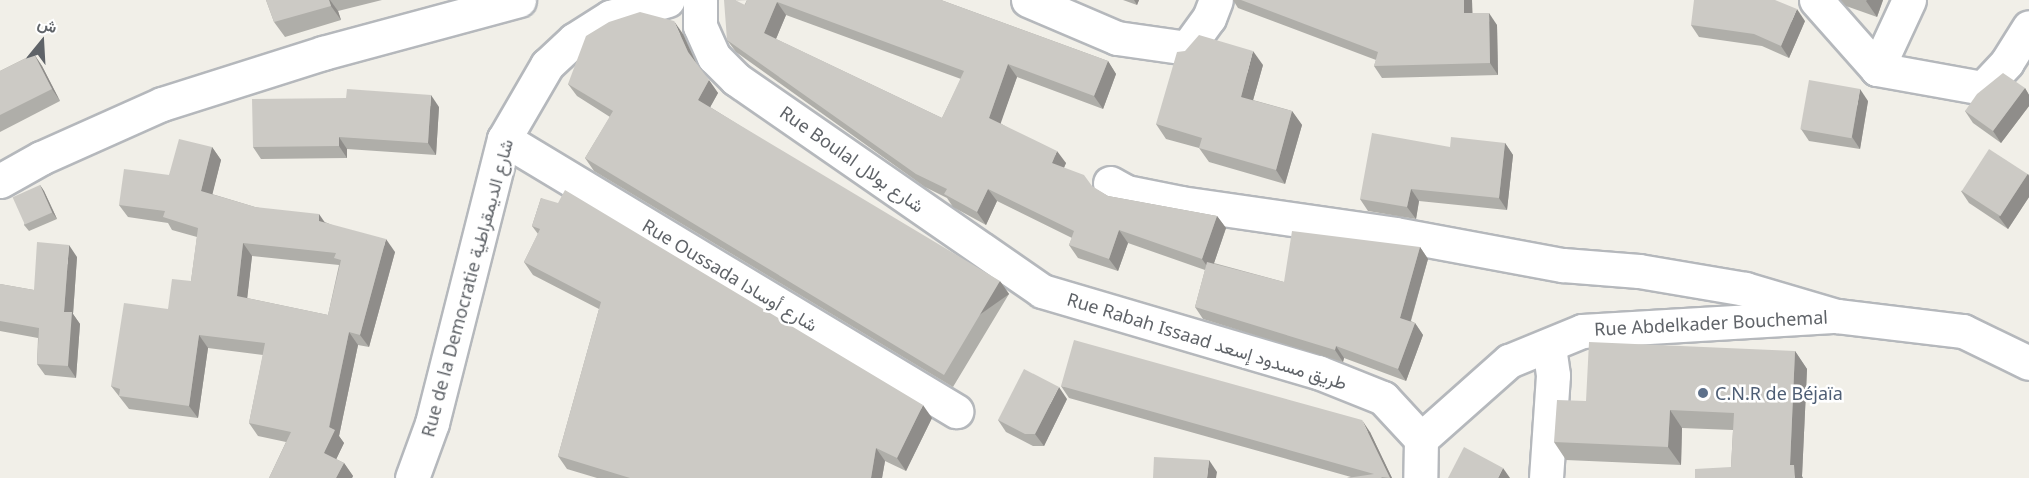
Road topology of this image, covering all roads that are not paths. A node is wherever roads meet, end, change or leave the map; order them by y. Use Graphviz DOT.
graph roads {
  1 [pos="519,0"];
  2 [pos="668,0"];
  3 [pos="700,0"];
  4 [pos="1028,0"];
  5 [pos="1216,0"];
  6 [pos="1816,0"];
  7 [pos="1909,0"];
  8 [pos="2029,27"];
  9 [pos="1877,69"];
  10 [pos="504,139"];
  11 [pos="0,181"];
  12 [pos="1110,183"];
  13 [pos="1042,291"];
  14 [pos="1838,316"];
  15 [pos="1549,345"];
  16 [pos="2029,363"];
  17 [pos="956,411"];
  18 [pos="1421,439"];
  19 [pos="412,478"];
  20 [pos="1420,478"];
  21 [pos="1546,478"];
  1 -- 11 [label="street"];
  2 -- 10 [label="street, Rue de la Democratie شارع الديمقراطية"];
  3 -- 13 [label="street, Rue Boulal شارع بولال"];
  4 -- 5 [label="street"];
  6 -- 9 [label="street"];
  7 -- 9 [label="street"];
  8 -- 9 [label="street"];
  10 -- 17 [label="street, Rue Oussada شارع أوسادا"];
  10 -- 19 [label="street, Rue de la Democratie شارع الديمقراطية"];
  12 -- 14 [label="street"];
  13 -- 18 [label="street, Rue Rabah Issaad طريق مسدود إسعد"];
  14 -- 15 [label="street, Rue Abdelkader Bouchemal"];
  14 -- 16 [label="street, Rue Abdelkader Bouchemal"];
  15 -- 18 [label="street, Rue Abdelkader Bouchemal"];
  15 -- 21 [label="street"];
  18 -- 20 [label="street"];
}
